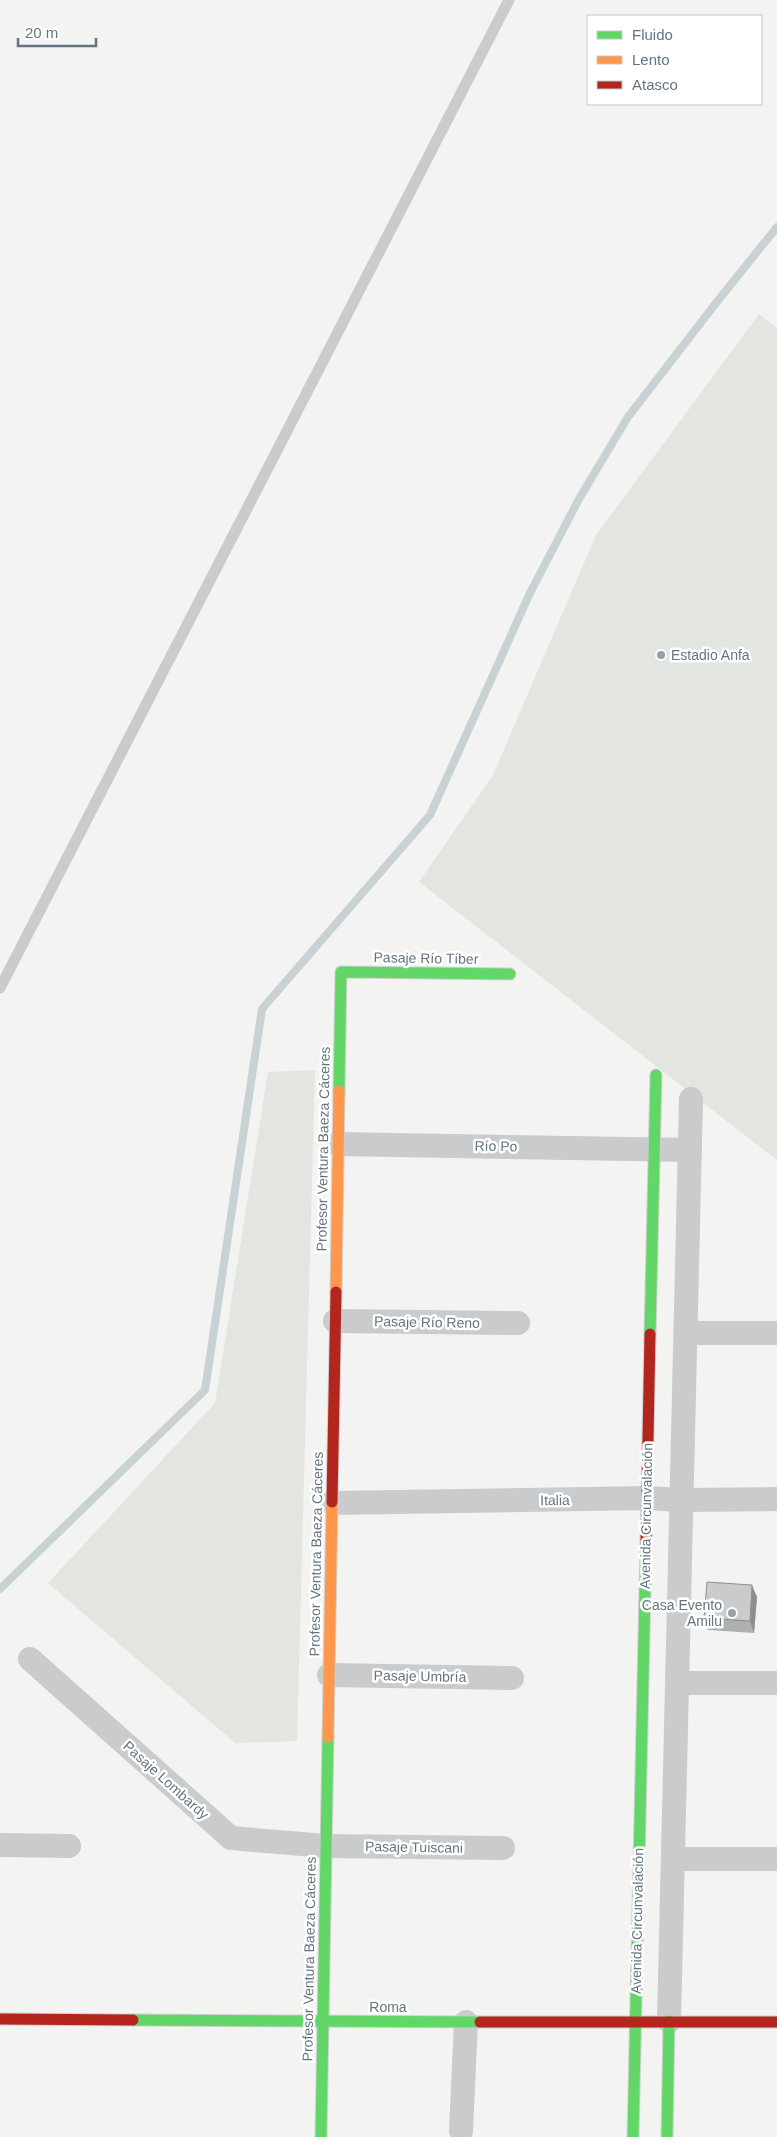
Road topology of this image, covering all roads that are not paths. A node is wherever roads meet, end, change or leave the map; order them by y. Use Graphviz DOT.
graph roads {
  1 [pos="509,0"];
  2 [pos="341,972"];
  3 [pos="510,974"];
  4 [pos="0,988"];
  5 [pos="656,1075"];
  6 [pos="691,1099"];
  7 [pos="338,1144"];
  8 [pos="654,1148"];
  9 [pos="690,1150"];
  10 [pos="335,1321"];
  11 [pos="518,1323"];
  12 [pos="686,1333"];
  13 [pos="777,1333"];
  14 [pos="646,1498"];
  15 [pos="777,1499"];
  16 [pos="682,1500"];
  17 [pos="332,1503"];
  18 [pos="30,1659"];
  19 [pos="329,1675"];
  20 [pos="512,1678"];
  21 [pos="678,1683"];
  22 [pos="777,1683"];
  23 [pos="0,1845"];
  24 [pos="69,1846"];
  25 [pos="326,1846"];
  26 [pos="503,1848"];
  27 [pos="673,1859"];
  28 [pos="777,1859"];
  29 [pos="0,2019"];
  30 [pos="635,2021"];
  31 [pos="669,2021"];
  32 [pos="323,2022"];
  33 [pos="466,2022"];
  34 [pos="777,2022"];
  35 [pos="460,2131"];
  36 [pos="321,2137"];
  37 [pos="632,2137"];
  38 [pos="667,2137"];
  1 -- 4 [label="lane"];
  2 -- 3 [label="street, Pasaje Río Tíber"];
  2 -- 7 [label="street, Profesor Ventura Baeza Cáceres"];
  5 -- 8 [label="street, Avenida Circunvalación"];
  6 -- 9 [label="street"];
  7 -- 8 [label="street, Río Po"];
  7 -- 10 [label="street, Profesor Ventura Baeza Cáceres"];
  8 -- 9 [label="street, Río Po"];
  8 -- 14 [label="street, Avenida Circunvalación"];
  9 -- 12 [label="street"];
  10 -- 11 [label="street, Pasaje Río Reno"];
  10 -- 17 [label="street, Profesor Ventura Baeza Cáceres"];
  12 -- 13 [label="street"];
  12 -- 16 [label="street"];
  14 -- 16 [label="street, Italia"];
  14 -- 17 [label="street, Italia"];
  14 -- 30 [label="street, Avenida Circunvalación"];
  15 -- 16 [label="street, Italia"];
  16 -- 21 [label="street"];
  17 -- 19 [label="street, Profesor Ventura Baeza Cáceres"];
  18 -- 25 [label="street, Pasaje Lombardy"];
  19 -- 20 [label="street, Pasaje Umbría"];
  19 -- 25 [label="street, Profesor Ventura Baeza Cáceres"];
  21 -- 22 [label="street"];
  21 -- 27 [label="street"];
  23 -- 24 [label="street"];
  25 -- 26 [label="street, Pasaje Tuiscani"];
  25 -- 32 [label="street, Profesor Ventura Baeza Cáceres"];
  27 -- 28 [label="street"];
  27 -- 31 [label="street"];
  29 -- 32 [label="street, Roma"];
  30 -- 31 [label="street, Roma"];
  30 -- 33 [label="street, Roma"];
  30 -- 37 [label="street, Avenida Circunvalación"];
  31 -- 34 [label="street, Roma"];
  31 -- 38 [label="street"];
  32 -- 33 [label="street, Roma"];
  32 -- 36 [label="street, Profesor Ventura Baeza Cáceres"];
  33 -- 35 [label="street"];
}
